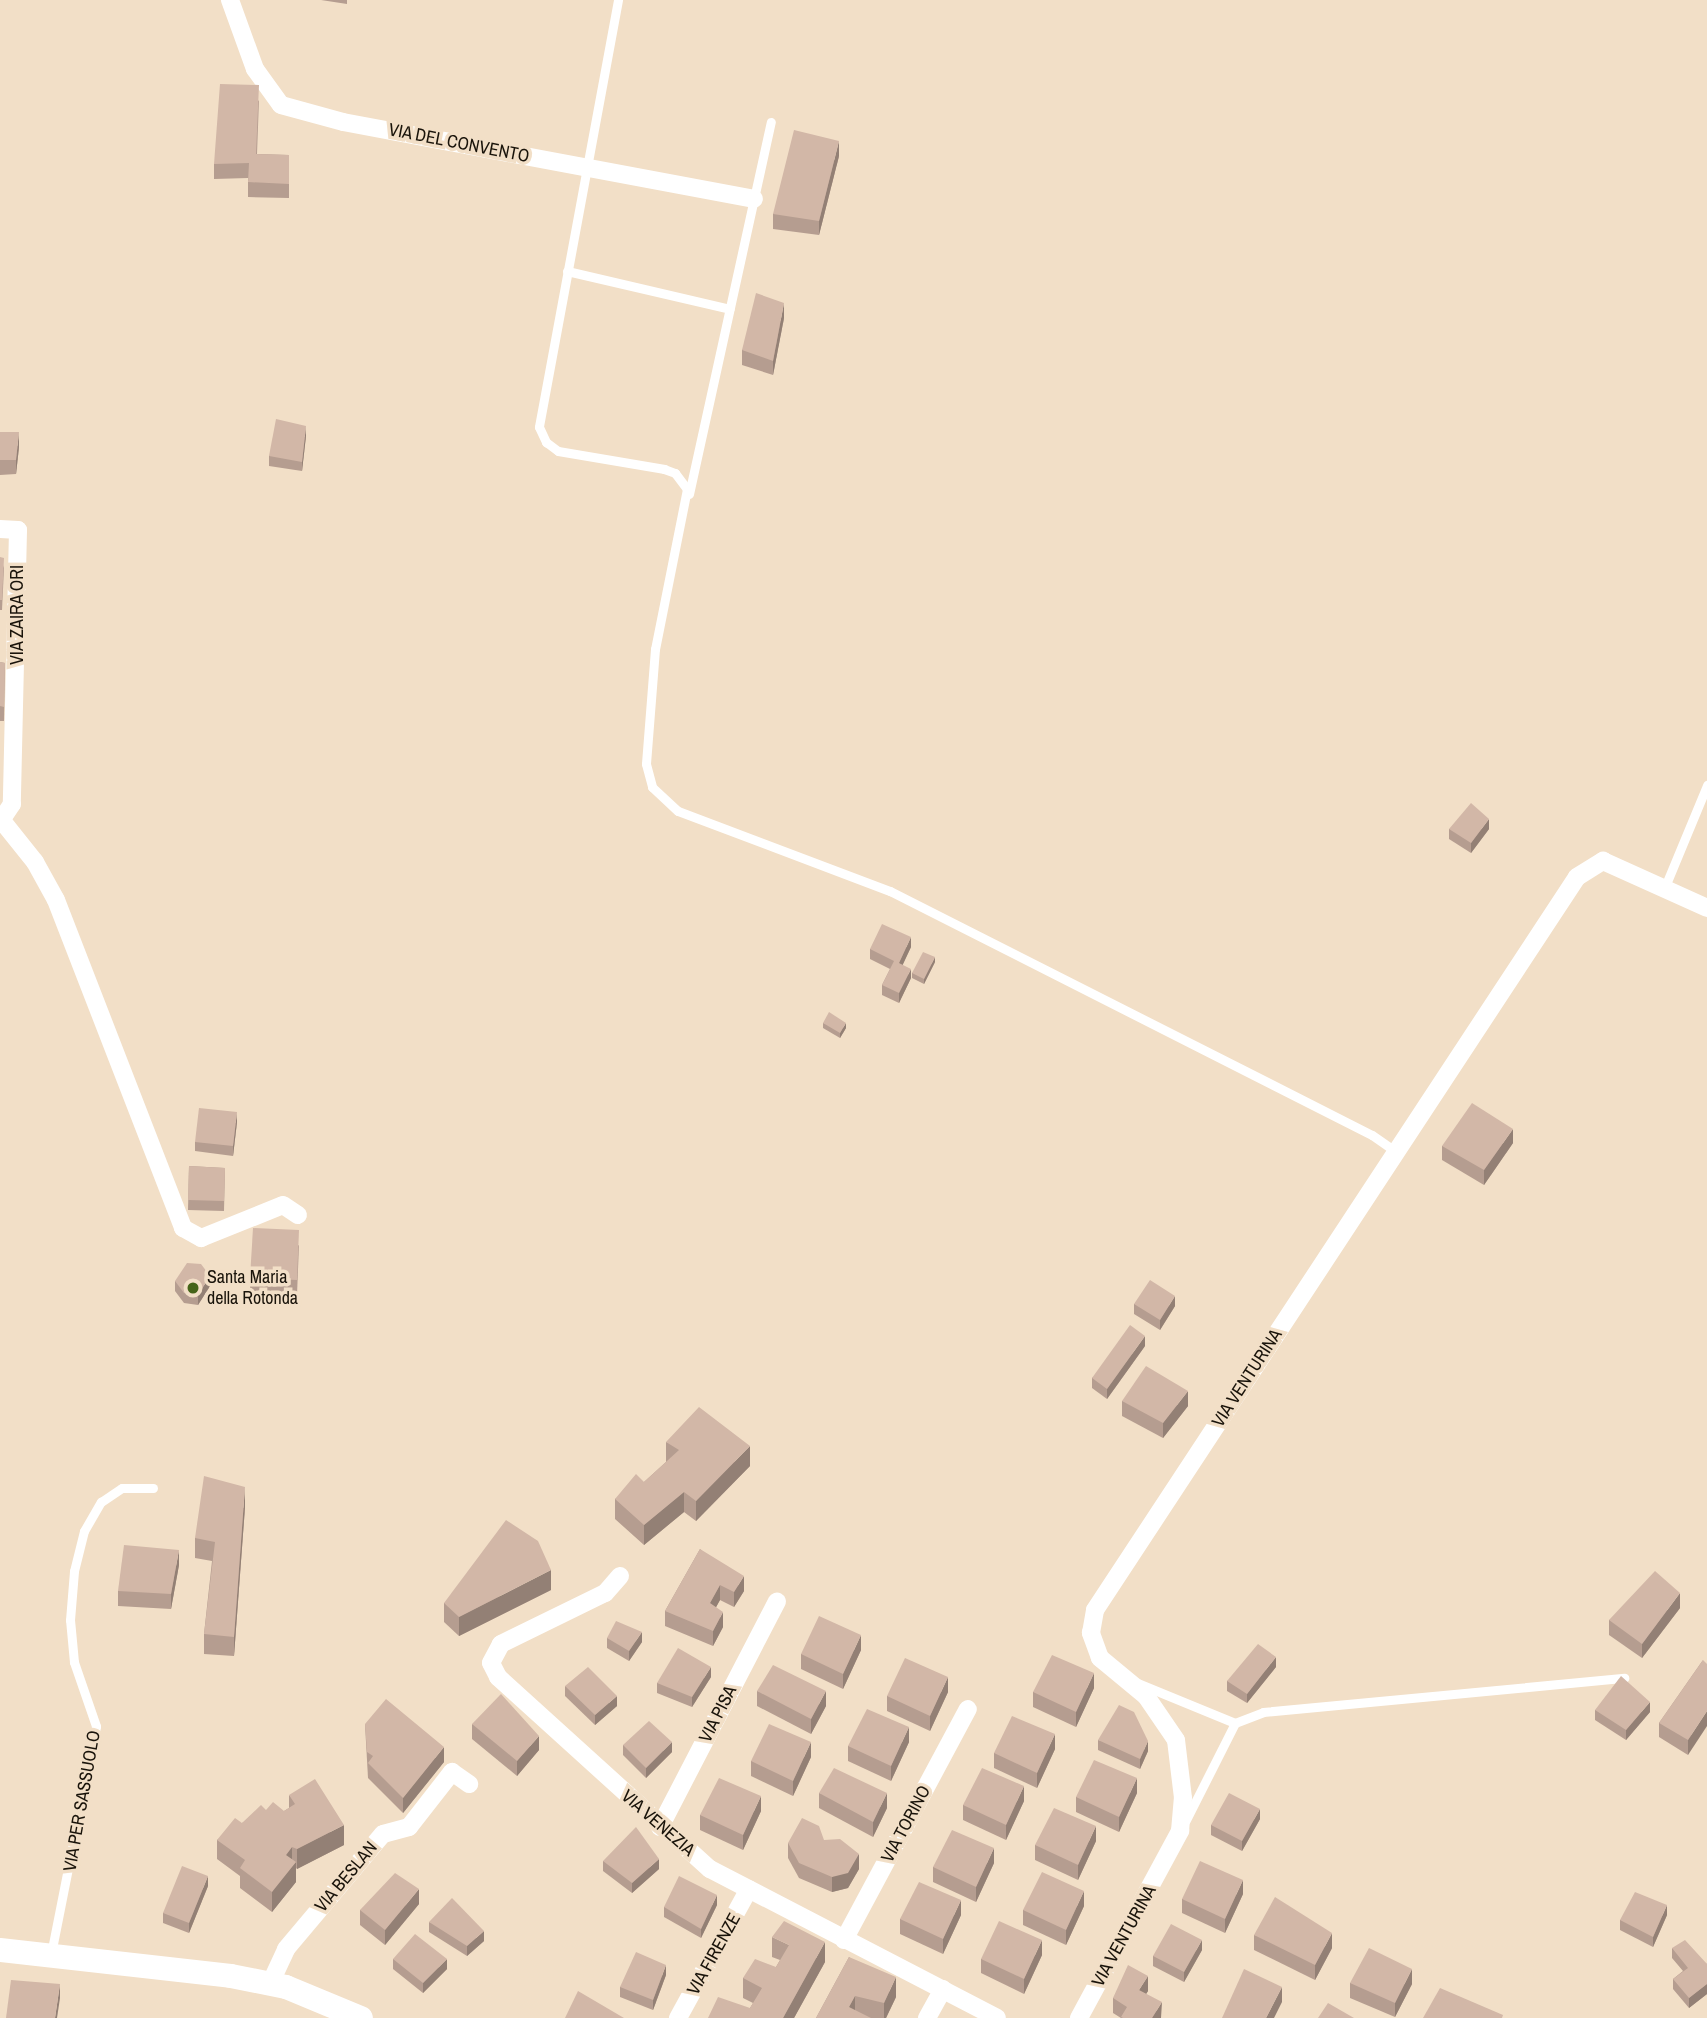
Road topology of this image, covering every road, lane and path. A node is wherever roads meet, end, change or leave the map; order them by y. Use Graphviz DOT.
graph roads {
  1 [pos="230,0"];
  2 [pos="618,0"];
  3 [pos="771,122"];
  4 [pos="587,169"];
  5 [pos="754,199"];
  6 [pos="567,271"];
  7 [pos="730,309"];
  8 [pos="688,499"];
  9 [pos="9,529"];
  10 [pos="1707,785"];
  11 [pos="1,822"];
  12 [pos="1664,889"];
  13 [pos="1707,908"];
  14 [pos="1395,1152"];
  15 [pos="298,1214"];
  16 [pos="153,1488"];
  17 [pos="620,1576"];
  18 [pos="777,1601"];
  19 [pos="1624,1678"];
  20 [pos="1127,1679"];
  21 [pos="968,1709"];
  22 [pos="1235,1723"];
  23 [pos="469,1784"];
  24 [pos="660,1827"];
  25 [pos="1180,1831"];
  26 [pos="749,1889"];
  27 [pos="844,1940"];
  28 [pos="0,1950"];
  29 [pos="51,1955"];
  30 [pos="270,1984"];
  31 [pos="943,1989"];
  32 [pos="361,2018"];
  33 [pos="678,2018"];
  34 [pos="927,2018"];
  35 [pos="997,2018"];
  36 [pos="1079,2018"];
  1 -- 4 [label="street, VIA DEL CONVENTO"];
  2 -- 4 [label="lane"];
  3 -- 5 [label="lane"];
  4 -- 5 [label="street, VIA DEL CONVENTO"];
  4 -- 6 [label="lane"];
  5 -- 7 [label="lane"];
  6 -- 7 [label="lane"];
  6 -- 8 [label="lane"];
  7 -- 8 [label="lane"];
  8 -- 14 [label="lane"];
  9 -- 11 [label="street, VIA ZAIRA ORI"];
  10 -- 12 [label="lane"];
  11 -- 15 [label="street"];
  12 -- 13 [label="street, VIA VENTURINA"];
  12 -- 14 [label="street, VIA VENTURINA"];
  14 -- 20 [label="street, VIA VENTURINA"];
  16 -- 29 [label="lane, VIA PER SASSUOLO"];
  17 -- 24 [label="street, VIA VENEZIA"];
  18 -- 24 [label="street, VIA PISA"];
  19 -- 22 [label="lane"];
  20 -- 22 [label="lane"];
  20 -- 25 [label="street, VIA VENTURINA"];
  21 -- 27 [label="street, VIA TORINO"];
  22 -- 25 [label="lane"];
  23 -- 30 [label="street, VIA BESLAN"];
  24 -- 26 [label="street, VIA VENEZIA"];
  25 -- 36 [label="street, VIA VENTURINA"];
  26 -- 27 [label="street, VIA VENEZIA"];
  26 -- 33 [label="street, VIA FIRENZE"];
  27 -- 31 [label="street, VIA VENEZIA"];
  28 -- 29 [label="main road"];
  29 -- 30 [label="main road"];
  30 -- 32 [label="main road"];
  31 -- 34 [label="street"];
  31 -- 35 [label="street, VIA VENEZIA"];
}
